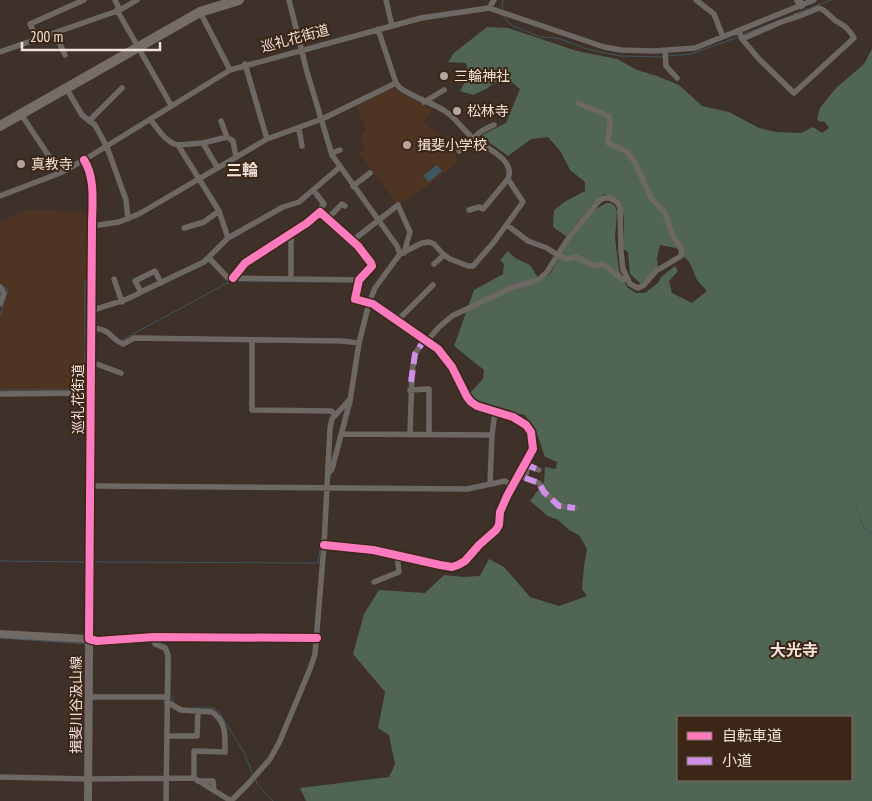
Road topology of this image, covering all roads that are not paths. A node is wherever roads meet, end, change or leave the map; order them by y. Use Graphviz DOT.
graph roads {
  1 [pos="84,0"];
  2 [pos="115,0"];
  3 [pos="137,0"];
  4 [pos="239,0"];
  5 [pos="289,0"];
  6 [pos="386,0"];
  7 [pos="494,0"];
  8 [pos="696,0"];
  9 [pos="814,0"];
  10 [pos="221,2"];
  11 [pos="800,3"];
  12 [pos="489,8"];
  13 [pos="793,9"];
  14 [pos="119,10"];
  15 [pos="200,12"];
  16 [pos="797,17"];
  17 [pos="392,26"];
  18 [pos="378,29"];
  19 [pos="739,31"];
  20 [pos="55,33"];
  21 [pos="723,37"];
  22 [pos="37,39"];
  23 [pos="742,39"];
  24 [pos="138,47"];
  25 [pos="302,50"];
  26 [pos="665,51"];
  27 [pos="0,52"];
  28 [pos="65,55"];
  29 [pos="245,64"];
  30 [pos="230,70"];
  31 [pos="677,78"];
  32 [pos="396,83"];
  33 [pos="66,88"];
  34 [pos="122,88"];
  35 [pos="444,90"];
  36 [pos="424,102"];
  37 [pos="578,104"];
  38 [pos="171,105"];
  39 [pos="22,114"];
  40 [pos="150,119"];
  41 [pos="322,119"];
  42 [pos="89,121"];
  43 [pos="221,121"];
  44 [pos="494,125"];
  45 [pos="0,126"];
  46 [pos="299,128"];
  47 [pos="227,137"];
  48 [pos="473,138"];
  49 [pos="267,139"];
  50 [pos="203,143"];
  51 [pos="178,145"];
  52 [pos="302,146"];
  53 [pos="107,147"];
  54 [pos="340,150"];
  55 [pos="459,151"];
  56 [pos="332,154"];
  57 [pos="236,157"];
  58 [pos="84,160"];
  59 [pos="340,167"];
  60 [pos="217,168"];
  61 [pos="60,173"];
  62 [pos="370,173"];
  63 [pos="199,177"];
  64 [pos="508,179"];
  65 [pos="353,186"];
  66 [pos="314,191"];
  67 [pos="1,194"];
  68 [pos="345,206"];
  69 [pos="219,210"];
  70 [pos="469,210"];
  71 [pos="317,212"];
  72 [pos="128,219"];
  73 [pos="328,219"];
  74 [pos="378,220"];
  75 [pos="507,225"];
  76 [pos="92,226"];
  77 [pos="184,228"];
  78 [pos="289,235"];
  79 [pos="228,238"];
  80 [pos="352,241"];
  81 [pos="402,253"];
  82 [pos="557,254"];
  83 [pos="444,255"];
  84 [pos="208,258"];
  85 [pos="434,264"];
  86 [pos="233,278"];
  87 [pos="114,279"];
  88 [pos="291,279"];
  89 [pos="359,280"];
  90 [pos="628,280"];
  91 [pos="161,283"];
  92 [pos="433,285"];
  93 [pos="0,287"];
  94 [pos="141,292"];
  95 [pos="122,302"];
  96 [pos="369,302"];
  97 [pos="413,303"];
  98 [pos="0,304"];
  99 [pos="420,309"];
  100 [pos="91,312"];
  101 [pos="398,320"];
  102 [pos="91,328"];
  103 [pos="252,340"];
  104 [pos="426,340"];
  105 [pos="359,343"];
  106 [pos="91,362"];
  107 [pos="121,373"];
  108 [pos="410,390"];
  109 [pos="91,393"];
  110 [pos="0,394"];
  111 [pos="350,399"];
  112 [pos="495,412"];
  113 [pos="335,414"];
  114 [pos="342,434"];
  115 [pos="410,435"];
  116 [pos="429,435"];
  117 [pos="492,435"];
  118 [pos="527,465"];
  119 [pos="539,470"];
  120 [pos="328,474"];
  121 [pos="522,477"];
  122 [pos="490,483"];
  123 [pos="90,486"];
  124 [pos="513,486"];
  125 [pos="328,489"];
  126 [pos="575,508"];
  127 [pos="324,545"];
  128 [pos="397,556"];
  129 [pos="374,582"];
  130 [pos="0,634"];
  131 [pos="154,637"];
  132 [pos="317,638"];
  133 [pos="89,639"];
  134 [pos="88,697"];
  135 [pos="167,700"];
  136 [pos="198,711"];
  137 [pos="167,736"];
  138 [pos="0,777"];
  139 [pos="88,779"];
  140 [pos="166,779"];
  141 [pos="196,780"];
  142 [pos="88,801"];
  143 [pos="166,801"];
  144 [pos="231,801"];
  1 -- 22 [label="street"];
  2 -- 14 [label="street"];
  3 -- 14 [label="street"];
  4 -- 10 [label="highway"];
  5 -- 25 [label="street"];
  6 -- 17 [label="street"];
  7 -- 12 [label="street"];
  8 -- 21 [label="street"];
  9 -- 11 [label="street"];
  10 -- 15 [label="highway"];
  11 -- 13 [label="street"];
  12 -- 17 [label="street, 巡礼花街道"];
  12 -- 26 [label="street"];
  13 -- 16 [label="street"];
  13 -- 19 [label="street"];
  14 -- 20 [label="street"];
  14 -- 24 [label="street"];
  15 -- 24 [label="highway"];
  15 -- 30 [label="street"];
  16 -- 23 [label="street"];
  16 -- 23 [label="street"];
  17 -- 18 [label="street, 巡礼花街道"];
  18 -- 25 [label="street, 巡礼花街道"];
  18 -- 32 [label="street"];
  19 -- 21 [label="street"];
  19 -- 23 [label="street"];
  20 -- 22 [label="street"];
  20 -- 28 [label="street"];
  21 -- 26 [label="street"];
  22 -- 27 [label="street"];
  24 -- 33 [label="highway"];
  24 -- 38 [label="street"];
  25 -- 29 [label="street, 巡礼花街道"];
  25 -- 41 [label="street"];
  26 -- 31 [label="street"];
  29 -- 30 [label="street, 巡礼花街道"];
  29 -- 49 [label="street"];
  30 -- 38 [label="street, 巡礼花街道"];
  32 -- 36 [label="street"];
  32 -- 41 [label="street"];
  33 -- 39 [label="highway"];
  33 -- 42 [label="street"];
  34 -- 42 [label="street"];
  35 -- 36 [label="street"];
  36 -- 48 [label="street"];
  37 -- 90 [label="street"];
  38 -- 40 [label="street, 巡礼花街道"];
  39 -- 45 [label="highway"];
  39 -- 61 [label="street"];
  40 -- 51 [label="street"];
  40 -- 53 [label="street, 巡礼花街道"];
  41 -- 46 [label="street"];
  41 -- 56 [label="street"];
  42 -- 53 [label="street"];
  43 -- 47 [label="street"];
  44 -- 48 [label="street"];
  46 -- 49 [label="street"];
  46 -- 52 [label="street"];
  47 -- 50 [label="street"];
  47 -- 57 [label="street"];
  48 -- 55 [label="street"];
  48 -- 64 [label="street"];
  49 -- 57 [label="street"];
  50 -- 51 [label="street"];
  50 -- 60 [label="street"];
  51 -- 63 [label="street"];
  53 -- 58 [label="street, 巡礼花街道"];
  53 -- 72 [label="street"];
  54 -- 56 [label="street"];
  56 -- 59 [label="street"];
  57 -- 60 [label="street"];
  58 -- 61 [label="street"];
  58 -- 76 [label="street, 巡礼花街道"];
  59 -- 65 [label="street"];
  59 -- 66 [label="street"];
  60 -- 63 [label="street"];
  61 -- 67 [label="street"];
  62 -- 65 [label="street"];
  63 -- 69 [label="street"];
  63 -- 72 [label="street"];
  64 -- 70 [label="street"];
  64 -- 75 [label="street"];
  65 -- 74 [label="street"];
  66 -- 71 [label="street"];
  66 -- 79 [label="street"];
  68 -- 73 [label="street"];
  69 -- 77 [label="street"];
  69 -- 79 [label="street"];
  71 -- 73 [label="street"];
  71 -- 78 [label="street"];
  72 -- 76 [label="street"];
  73 -- 80 [label="street"];
  74 -- 80 [label="street"];
  74 -- 81 [label="street"];
  74 -- 81 [label="street"];
  75 -- 82 [label="street"];
  75 -- 83 [label="street"];
  76 -- 100 [label="street, 巡礼花街道"];
  78 -- 86 [label="street"];
  78 -- 88 [label="street"];
  79 -- 84 [label="street"];
  80 -- 89 [label="street"];
  81 -- 83 [label="street"];
  81 -- 96 [label="street"];
  82 -- 90 [label="street"];
  82 -- 90 [label="street"];
  82 -- 104 [label="street"];
  83 -- 85 [label="street"];
  84 -- 86 [label="street"];
  84 -- 91 [label="street"];
  86 -- 88 [label="street"];
  87 -- 95 [label="street"];
  88 -- 89 [label="street"];
  89 -- 96 [label="street"];
  91 -- 94 [label="street"];
  91 -- 94 [label="street"];
  92 -- 97 [label="street"];
  93 -- 98 [label="street"];
  94 -- 95 [label="street"];
  95 -- 100 [label="street"];
  96 -- 101 [label="street"];
  96 -- 105 [label="street"];
  97 -- 99 [label="street"];
  97 -- 101 [label="street"];
  100 -- 102 [label="street, 巡礼花街道"];
  101 -- 104 [label="street"];
  102 -- 103 [label="street"];
  102 -- 106 [label="street, 巡礼花街道"];
  103 -- 105 [label="street"];
  103 -- 113 [label="street"];
  104 -- 108 [label="street"];
  104 -- 112 [label="street"];
  105 -- 111 [label="street"];
  106 -- 107 [label="street"];
  106 -- 109 [label="street, 巡礼花街道"];
  108 -- 115 [label="street"];
  108 -- 116 [label="street"];
  109 -- 110 [label="street"];
  109 -- 123 [label="street, 巡礼花街道"];
  111 -- 114 [label="street"];
  111 -- 120 [label="street"];
  112 -- 117 [label="street"];
  112 -- 118 [label="street"];
  114 -- 115 [label="street"];
  114 -- 120 [label="street"];
  115 -- 116 [label="street"];
  116 -- 117 [label="street"];
  117 -- 122 [label="street"];
  118 -- 119 [label="street"];
  118 -- 121 [label="street"];
  120 -- 125 [label="street"];
  121 -- 124 [label="street"];
  121 -- 126 [label="street"];
  122 -- 124 [label="street"];
  122 -- 125 [label="street"];
  123 -- 125 [label="street"];
  123 -- 133 [label="street, 巡礼花街道"];
  124 -- 128 [label="street"];
  125 -- 127 [label="street"];
  127 -- 128 [label="street"];
  127 -- 132 [label="street"];
  128 -- 129 [label="street"];
  130 -- 133 [label="street, 揖斐川谷汲山線"];
  131 -- 132 [label="street"];
  131 -- 133 [label="street"];
  131 -- 135 [label="street"];
  132 -- 144 [label="street"];
  133 -- 134 [label="street, 揖斐川谷汲山線"];
  134 -- 135 [label="street"];
  134 -- 139 [label="street, 揖斐川谷汲山線"];
  135 -- 136 [label="street"];
  135 -- 137 [label="street"];
  136 -- 137 [label="street"];
  136 -- 141 [label="street"];
  137 -- 140 [label="street"];
  138 -- 139 [label="street"];
  139 -- 140 [label="street"];
  139 -- 142 [label="street, 揖斐川谷汲山線"];
  140 -- 141 [label="street"];
  140 -- 143 [label="street"];
  141 -- 144 [label="street"];
}
